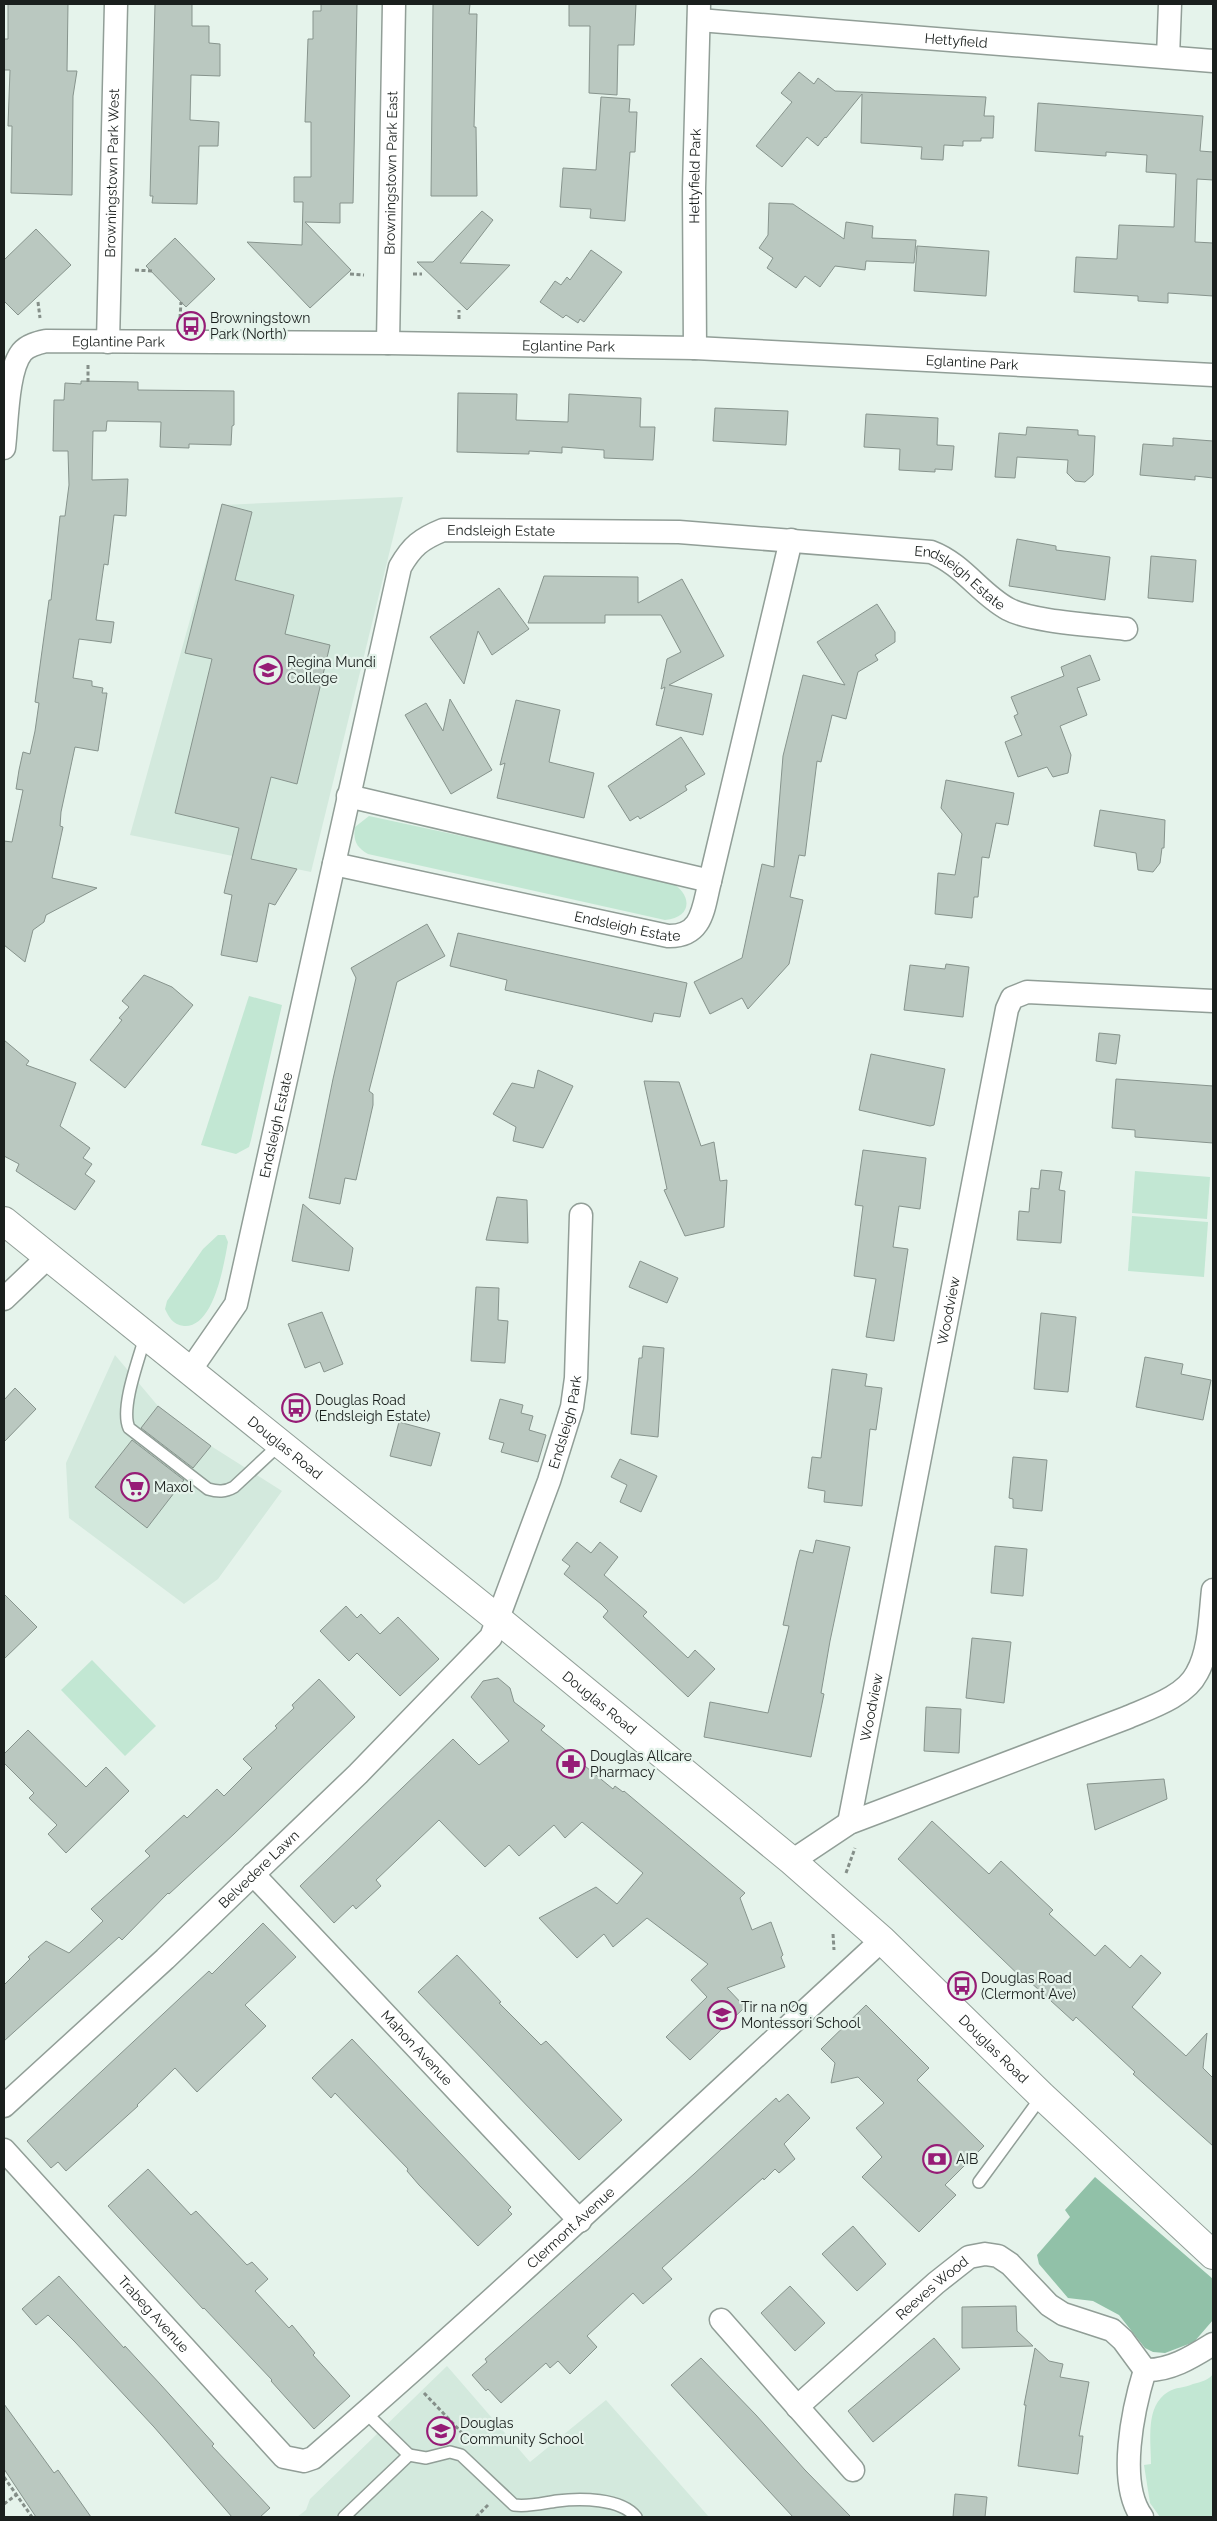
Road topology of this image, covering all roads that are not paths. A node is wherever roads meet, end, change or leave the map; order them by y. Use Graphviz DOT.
graph roads {
  1 [pos="116,4"];
  2 [pos="394,4"];
  3 [pos="1170,4"];
  4 [pos="699,12"];
  5 [pos="1168,57"];
  6 [pos="1213,61"];
  7 [pos="108,342"];
  8 [pos="388,343"];
  9 [pos="694,348"];
  10 [pos="1213,374"];
  11 [pos="4,448"];
  12 [pos="791,540"];
  13 [pos="1126,629"];
  14 [pos="348,796"];
  15 [pos="334,864"];
  16 [pos="710,881"];
  17 [pos="1213,1001"];
  18 [pos="582,1215"];
  19 [pos="4,1221"];
  20 [pos="48,1257"];
  21 [pos="4,1299"];
  22 [pos="144,1337"];
  23 [pos="189,1372"];
  24 [pos="278,1444"];
  25 [pos="1213,1590"];
  26 [pos="499,1620"];
  27 [pos="849,1823"];
  28 [pos="792,1861"];
  29 [pos="252,1874"];
  30 [pos="882,1940"];
  31 [pos="1042,2096"];
  32 [pos="4,2106"];
  33 [pos="4,2150"];
  34 [pos="979,2182"];
  35 [pos="580,2221"];
  36 [pos="1213,2255"];
  37 [pos="721,2320"];
  38 [pos="1213,2344"];
  39 [pos="1145,2370"];
  40 [pos="797,2407"];
  41 [pos="366,2413"];
  42 [pos="409,2455"];
  43 [pos="313,2458"];
  44 [pos="853,2470"];
  45 [pos="344,2517"];
  46 [pos="636,2517"];
  47 [pos="1142,2517"];
  1 -- 7 [label="street, Browningstown Park West"];
  2 -- 8 [label="street, Browningstown Park East"];
  3 -- 5 [label="street"];
  4 -- 5 [label="street, Hettyfield"];
  4 -- 9 [label="street, Hettyfield Park"];
  5 -- 6 [label="street, Hettyfield"];
  7 -- 8 [label="street, Eglantine Park"];
  7 -- 11 [label="street, Eglantine Park"];
  8 -- 9 [label="street, Eglantine Park"];
  9 -- 10 [label="street, Eglantine Park"];
  12 -- 13 [label="street, Endsleigh Estate"];
  12 -- 14 [label="street, Endsleigh Estate"];
  12 -- 16 [label="street, Endsleigh Estate"];
  14 -- 15 [label="street, Endsleigh Estate"];
  14 -- 16 [label="street"];
  15 -- 16 [label="street, Endsleigh Estate"];
  15 -- 23 [label="street, Endsleigh Estate"];
  17 -- 27 [label="street, Woodview"];
  18 -- 26 [label="street, Endsleigh Park"];
  19 -- 20 [label="main road, Douglas Road"];
  20 -- 21 [label="street"];
  20 -- 22 [label="main road, Douglas Road"];
  22 -- 23 [label="main road, Douglas Road"];
  22 -- 24 [label="lane"];
  23 -- 24 [label="main road, Douglas Road"];
  24 -- 26 [label="main road, Douglas Road"];
  25 -- 27 [label="street"];
  26 -- 28 [label="main road, Douglas Road"];
  26 -- 29 [label="street, Belvedere Lawn"];
  27 -- 28 [label="street"];
  28 -- 30 [label="main road, Douglas Road"];
  29 -- 32 [label="street, Belvedere Lawn"];
  29 -- 35 [label="street, Mahon Avenue"];
  30 -- 31 [label="main road, Douglas Road"];
  30 -- 35 [label="street, Clermont Avenue"];
  31 -- 34 [label="lane"];
  31 -- 36 [label="main road, Douglas Road"];
  33 -- 43 [label="street, Trabeg Avenue"];
  35 -- 41 [label="street, Clermont Avenue"];
  37 -- 40 [label="street"];
  38 -- 39 [label="street"];
  39 -- 40 [label="street, Reeves Wood"];
  39 -- 47 [label="street"];
  40 -- 44 [label="street"];
  41 -- 42 [label="lane"];
  41 -- 43 [label="street, Clermont Avenue"];
  42 -- 45 [label="lane"];
  42 -- 46 [label="lane"];
}
